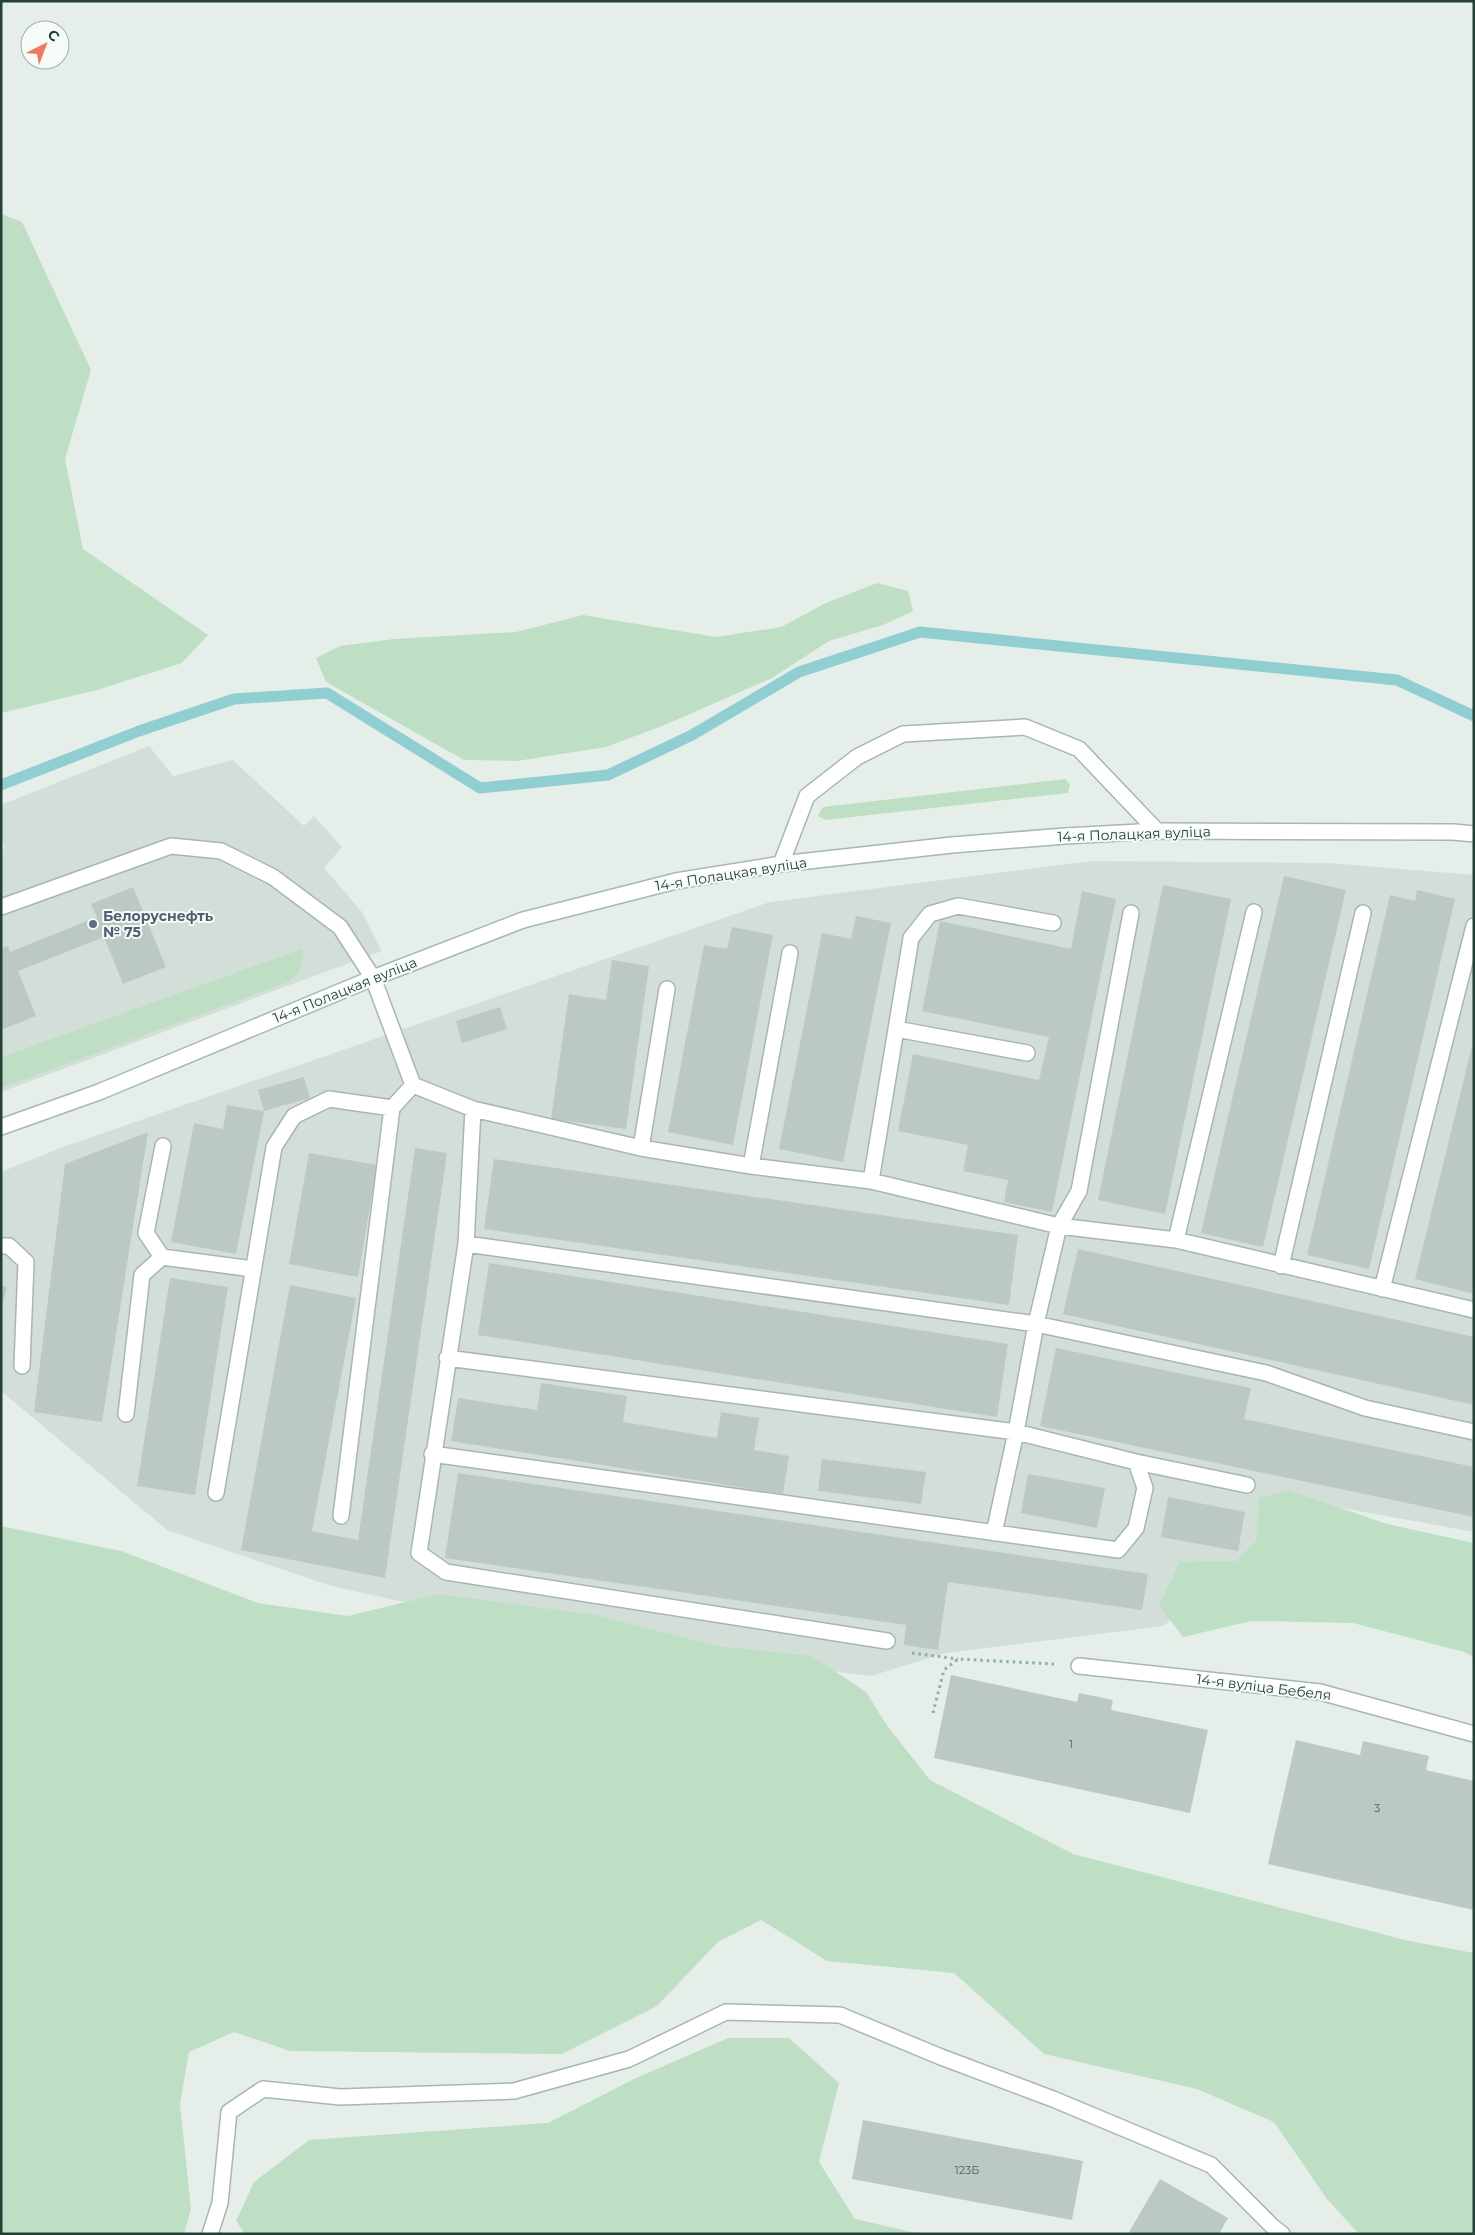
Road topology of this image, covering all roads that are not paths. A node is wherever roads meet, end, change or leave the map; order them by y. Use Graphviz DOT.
graph roads {
  1 [pos="1157,831"];
  2 [pos="1474,834"];
  3 [pos="781,864"];
  4 [pos="1,907"];
  5 [pos="1254,912"];
  6 [pos="1131,913"];
  7 [pos="1363,913"];
  8 [pos="1053,923"];
  9 [pos="1474,926"];
  10 [pos="790,953"];
  11 [pos="373,978"];
  12 [pos="667,989"];
  13 [pos="896,1029"];
  14 [pos="1026,1053"];
  15 [pos="413,1085"];
  16 [pos="392,1108"];
  17 [pos="473,1109"];
  18 [pos="1,1127"];
  19 [pos="163,1146"];
  20 [pos="641,1148"];
  21 [pos="751,1166"];
  22 [pos="872,1181"];
  23 [pos="1059,1226"];
  24 [pos="1176,1240"];
  25 [pos="466,1244"];
  26 [pos="1,1246"];
  27 [pos="162,1257"];
  28 [pos="1281,1266"];
  29 [pos="253,1269"];
  30 [pos="1382,1289"];
  31 [pos="1474,1310"];
  32 [pos="1036,1324"];
  33 [pos="447,1358"];
  34 [pos="22,1366"];
  35 [pos="126,1414"];
  36 [pos="1016,1432"];
  37 [pos="1474,1432"];
  38 [pos="432,1454"];
  39 [pos="1136,1462"];
  40 [pos="1247,1485"];
  41 [pos="216,1493"];
  42 [pos="340,1516"];
  43 [pos="994,1532"];
  44 [pos="887,1641"];
  45 [pos="1079,1666"];
  46 [pos="1474,1734"];
  47 [pos="210,2234"];
  48 [pos="1282,2234"];
  1 -- 2 [label="main road, 14-я Полацкая вуліца"];
  1 -- 3 [label="main road, 14-я Полацкая вуліца"];
  1 -- 3 [label="main road"];
  3 -- 11 [label="main road, 14-я Полацкая вуліца"];
  4 -- 11 [label="main road"];
  5 -- 24 [label="main road"];
  6 -- 23 [label="main road"];
  7 -- 28 [label="main road"];
  8 -- 13 [label="main road"];
  9 -- 30 [label="main road"];
  10 -- 21 [label="main road"];
  11 -- 15 [label="main road"];
  11 -- 18 [label="main road, 14-я Полацкая вуліца"];
  12 -- 20 [label="main road"];
  13 -- 14 [label="main road"];
  13 -- 22 [label="main road"];
  15 -- 16 [label="main road"];
  15 -- 17 [label="main road"];
  16 -- 29 [label="main road"];
  16 -- 42 [label="main road"];
  17 -- 20 [label="main road"];
  17 -- 25 [label="main road"];
  19 -- 27 [label="main road"];
  20 -- 21 [label="main road"];
  21 -- 22 [label="main road"];
  22 -- 23 [label="main road"];
  23 -- 24 [label="main road"];
  23 -- 32 [label="main road"];
  24 -- 28 [label="main road"];
  25 -- 32 [label="main road"];
  25 -- 33 [label="main road"];
  26 -- 34 [label="main road"];
  27 -- 29 [label="main road"];
  27 -- 35 [label="main road"];
  28 -- 30 [label="main road"];
  29 -- 41 [label="main road"];
  30 -- 31 [label="main road"];
  32 -- 36 [label="main road"];
  32 -- 37 [label="main road"];
  33 -- 36 [label="main road"];
  33 -- 38 [label="main road"];
  36 -- 39 [label="main road"];
  36 -- 43 [label="main road"];
  38 -- 43 [label="main road"];
  38 -- 44 [label="main road"];
  39 -- 40 [label="main road"];
  39 -- 43 [label="main road"];
  45 -- 46 [label="main road, 14-я вуліца Бебеля"];
  47 -- 48 [label="main road"];
}
